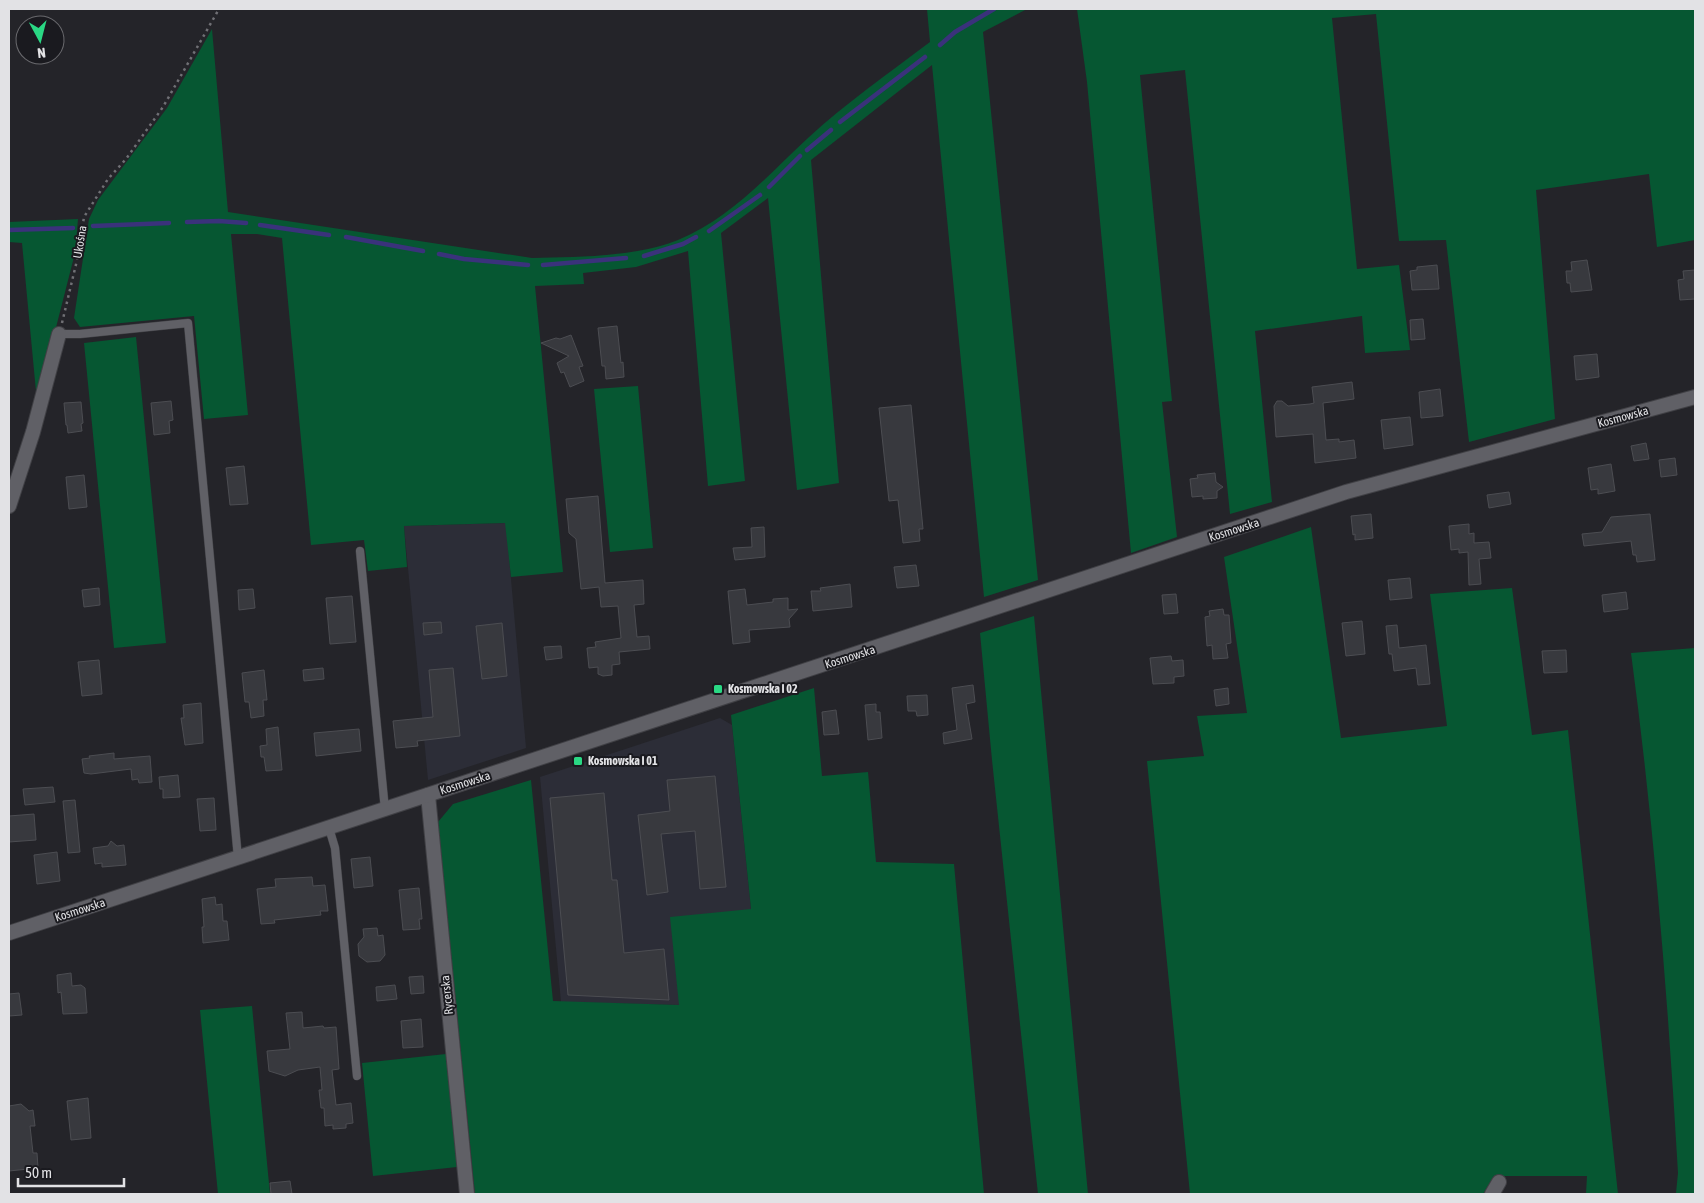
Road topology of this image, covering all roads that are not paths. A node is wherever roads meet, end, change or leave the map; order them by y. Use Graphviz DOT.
graph roads {
  1 [pos="59,334"];
  2 [pos="1695,397"];
  3 [pos="9,506"];
  4 [pos="360,551"];
  5 [pos="428,795"];
  6 [pos="384,810"];
  7 [pos="329,828"];
  8 [pos="238,858"];
  9 [pos="9,933"];
  10 [pos="356,1076"];
  11 [pos="1499,1182"];
  12 [pos="467,1194"];
  13 [pos="1492,1194"];
  1 -- 3 [label="street"];
  1 -- 8 [label="lane"];
  2 -- 5 [label="street, Kosmowska"];
  4 -- 6 [label="lane"];
  5 -- 6 [label="street, Kosmowska"];
  5 -- 12 [label="street, Rycerska"];
  6 -- 7 [label="street, Kosmowska"];
  7 -- 8 [label="street, Kosmowska"];
  7 -- 10 [label="lane"];
  8 -- 9 [label="street, Kosmowska"];
  11 -- 13 [label="street"];
}
